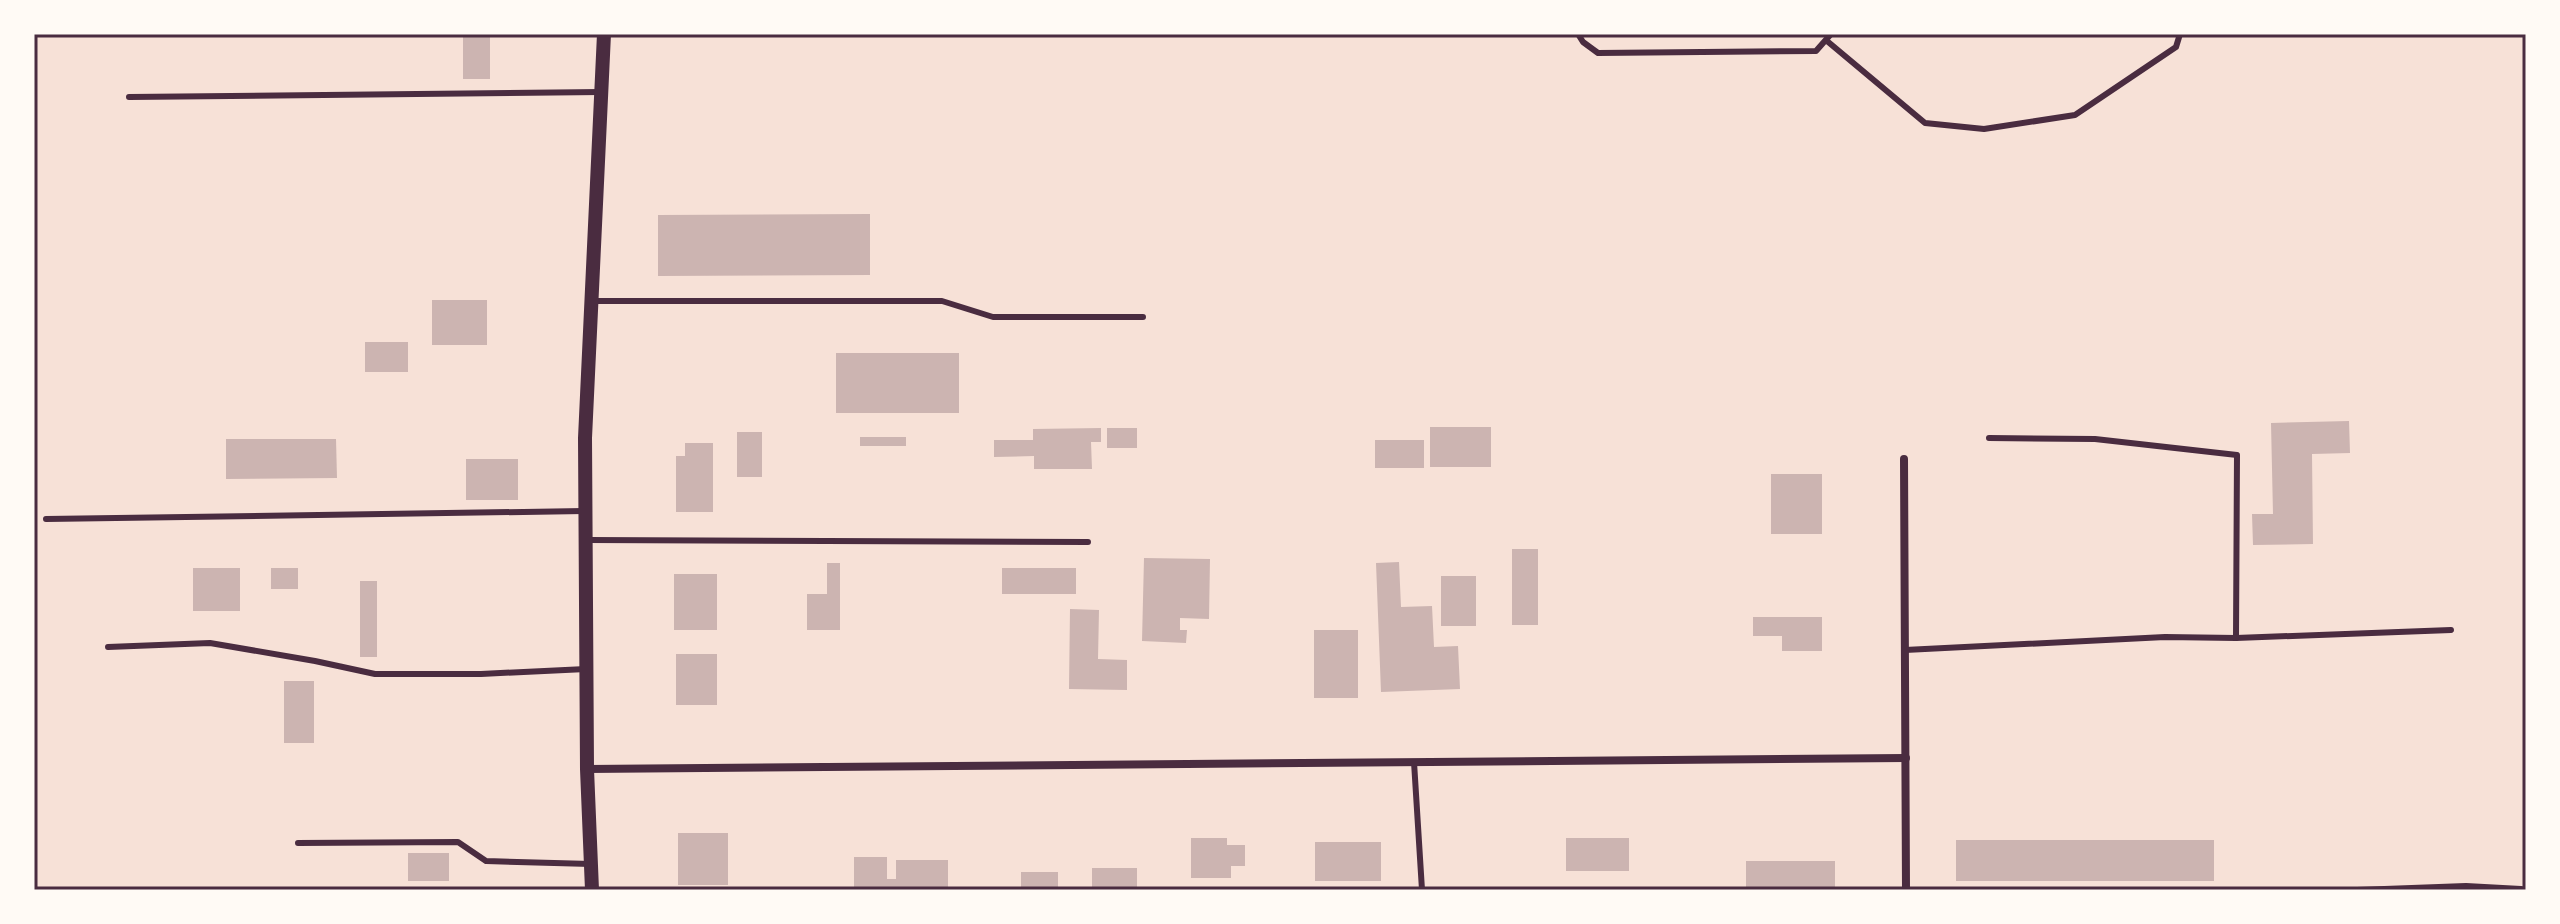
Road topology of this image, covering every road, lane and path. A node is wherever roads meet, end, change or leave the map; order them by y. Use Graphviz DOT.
graph roads {
  1 [pos="604,34"];
  2 [pos="1578,34"];
  3 [pos="1831,34"];
  4 [pos="2180,34"];
  5 [pos="1827,41"];
  6 [pos="601,92"];
  7 [pos="129,97"];
  8 [pos="591,301"];
  9 [pos="1143,317"];
  10 [pos="1989,438"];
  11 [pos="1904,459"];
  12 [pos="584,511"];
  13 [pos="46,519"];
  14 [pos="584,539"];
  15 [pos="1088,542"];
  16 [pos="2451,630"];
  17 [pos="2236,638"];
  18 [pos="108,647"];
  19 [pos="1905,650"];
  20 [pos="586,669"];
  21 [pos="1906,758"];
  22 [pos="1414,762"];
  23 [pos="587,769"];
  24 [pos="298,843"];
  25 [pos="591,864"];
  26 [pos="2521,889"];
  27 [pos="592,890"];
  28 [pos="1422,890"];
  29 [pos="1906,890"];
  30 [pos="2357,890"];
  1 -- 6 [label="street"];
  2 -- 5 [label="lane"];
  3 -- 5 [label="lane"];
  4 -- 5 [label="lane"];
  6 -- 7 [label="lane"];
  6 -- 8 [label="street"];
  8 -- 9 [label="lane"];
  8 -- 12 [label="street"];
  10 -- 17 [label="lane"];
  11 -- 19 [label="street"];
  12 -- 13 [label="lane"];
  12 -- 14 [label="street"];
  14 -- 15 [label="lane"];
  14 -- 20 [label="street"];
  16 -- 17 [label="lane"];
  17 -- 19 [label="lane"];
  18 -- 20 [label="lane"];
  19 -- 21 [label="street"];
  20 -- 23 [label="street"];
  21 -- 22 [label="street"];
  21 -- 29 [label="street"];
  22 -- 23 [label="street"];
  22 -- 28 [label="lane"];
  23 -- 25 [label="street"];
  24 -- 25 [label="lane"];
  25 -- 27 [label="street"];
  26 -- 30 [label="lane"];
}
